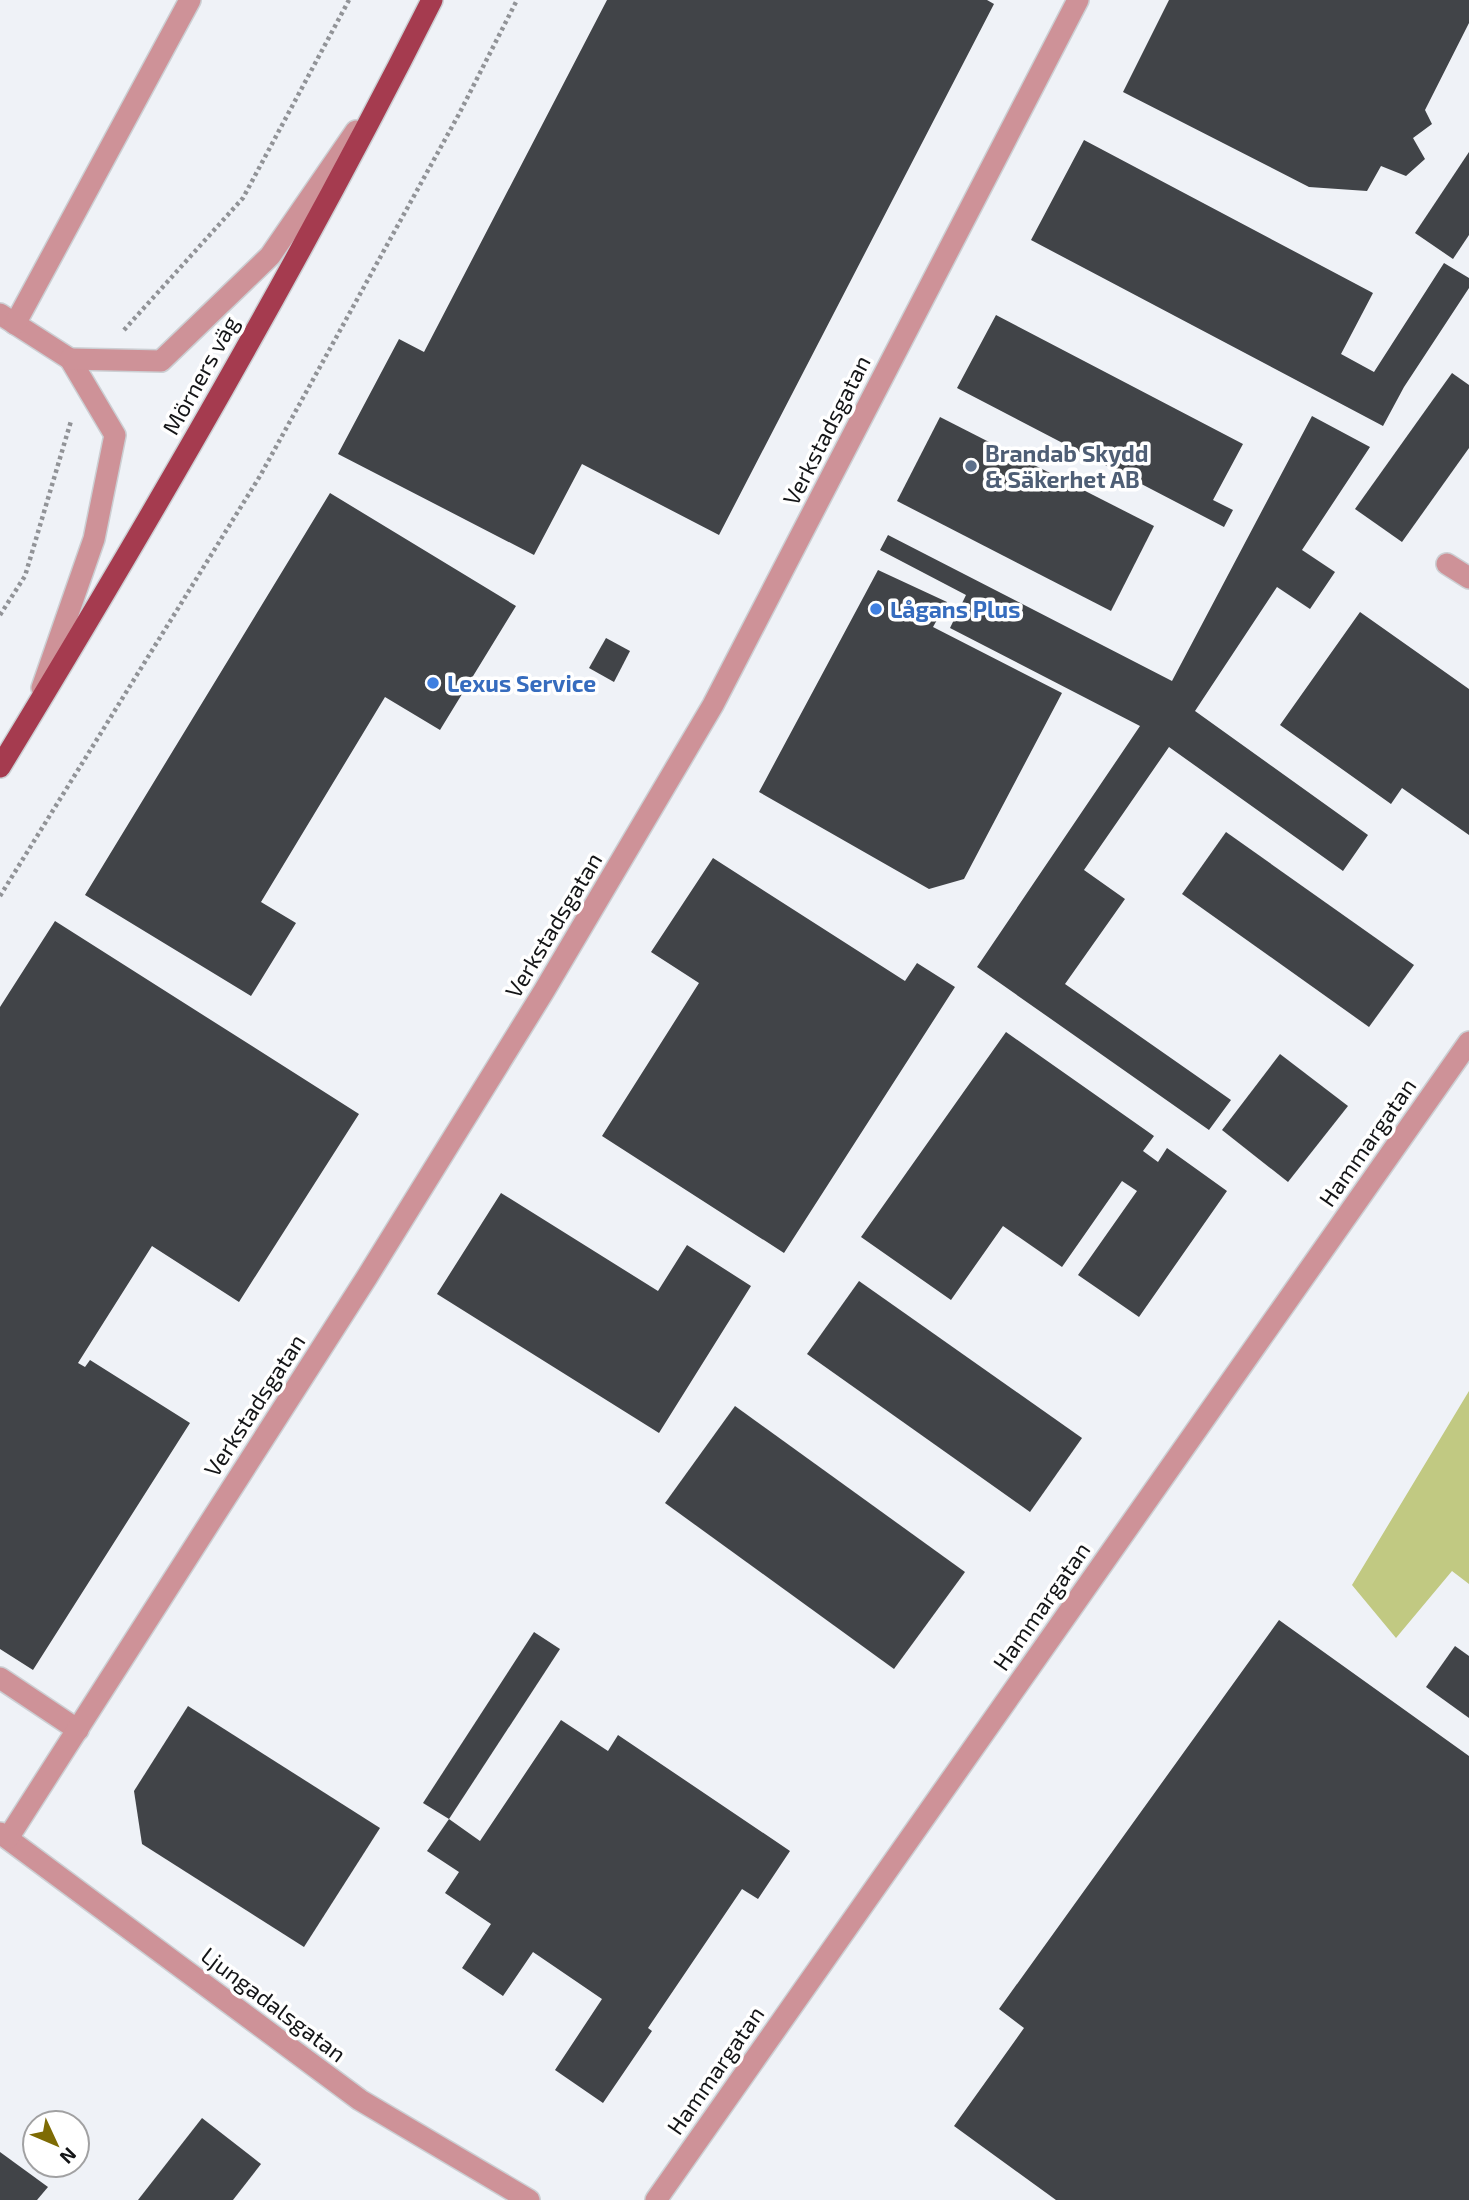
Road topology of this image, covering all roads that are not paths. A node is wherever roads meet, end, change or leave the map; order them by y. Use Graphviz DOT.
graph roads {
  1 [pos="191,0"];
  2 [pos="432,0"];
  3 [pos="1078,0"];
  4 [pos="395,74"];
  5 [pos="8,319"];
  6 [pos="70,359"];
  7 [pos="1447,564"];
  8 [pos="1469,578"];
  9 [pos="34,712"];
  10 [pos="0,768"];
  11 [pos="1469,1042"];
  12 [pos="0,1678"];
  13 [pos="78,1730"];
  14 [pos="4,1835"];
  15 [pos="529,2200"];
  16 [pos="656,2200"];
  1 -- 5 [label="street"];
  2 -- 4 [label="main road, Mörners väg"];
  3 -- 13 [label="street, Verkstadsgatan"];
  4 -- 6 [label="street"];
  4 -- 9 [label="main road, Mörners väg"];
  5 -- 6 [label="street"];
  6 -- 9 [label="street"];
  7 -- 8 [label="street"];
  9 -- 10 [label="main road, Mörners väg"];
  11 -- 16 [label="street, Hammargatan"];
  12 -- 13 [label="street"];
  13 -- 14 [label="street, Verkstadsgatan"];
  14 -- 15 [label="street, Ljungadalsgatan"];
}
